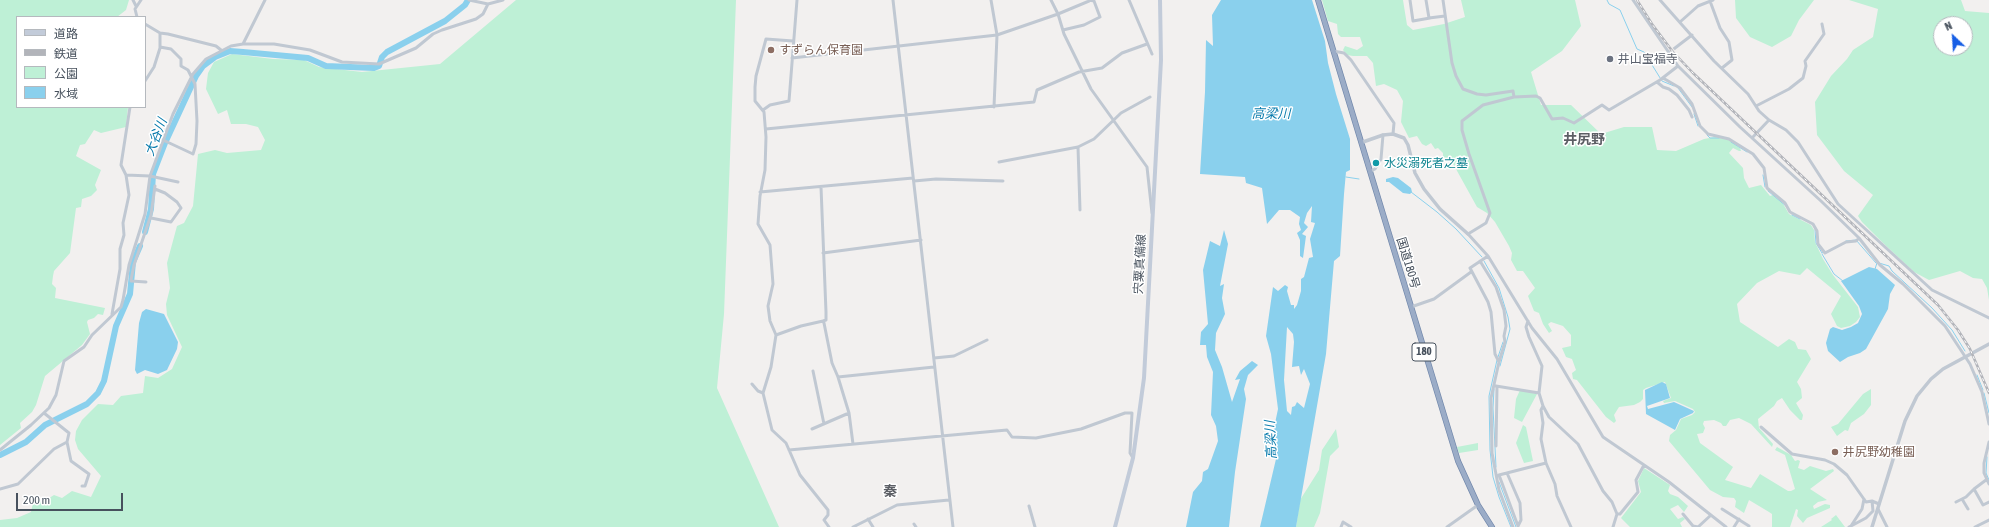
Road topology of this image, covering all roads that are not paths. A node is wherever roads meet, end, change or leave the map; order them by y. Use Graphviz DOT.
graph roads {
  1 [pos="133,0"];
  2 [pos="141,0"];
  3 [pos="265,0"];
  4 [pos="468,0"];
  5 [pos="503,0"];
  6 [pos="797,0"];
  7 [pos="893,0"];
  8 [pos="991,0"];
  9 [pos="1051,0"];
  10 [pos="1089,0"];
  11 [pos="1129,0"];
  12 [pos="1160,0"];
  13 [pos="1318,0"];
  14 [pos="1410,0"];
  15 [pos="1426,0"];
  16 [pos="1443,0"];
  17 [pos="1633,0"];
  18 [pos="1660,0"];
  19 [pos="1712,0"];
  20 [pos="488,4"];
  21 [pos="136,6"];
  22 [pos="1058,14"];
  23 [pos="137,16"];
  24 [pos="1445,16"];
  25 [pos="1430,18"];
  26 [pos="1680,22"];
  27 [pos="1822,24"];
  28 [pos="146,25"];
  29 [pos="1063,30"];
  30 [pos="160,34"];
  31 [pos="997,35"];
  32 [pos="1692,35"];
  33 [pos="793,41"];
  34 [pos="243,44"];
  35 [pos="1147,44"];
  36 [pos="898,45"];
  37 [pos="160,47"];
  38 [pos="1675,48"];
  39 [pos="221,50"];
  40 [pos="1333,51"];
  41 [pos="1152,54"];
  42 [pos="792,58"];
  43 [pos="1678,66"];
  44 [pos="1722,68"];
  45 [pos="1081,71"];
  46 [pos="146,79"];
  47 [pos="192,79"];
  48 [pos="1660,80"];
  49 [pos="1150,96"];
  50 [pos="1514,97"];
  51 [pos="1756,106"];
  52 [pos="994,107"];
  53 [pos="130,108"];
  54 [pos="763,110"];
  55 [pos="906,114"];
  56 [pos="1692,117"];
  57 [pos="1112,120"];
  58 [pos="1769,120"];
  59 [pos="766,129"];
  60 [pos="1393,134"];
  61 [pos="1384,135"];
  62 [pos="1752,138"];
  63 [pos="163,140"];
  64 [pos="1362,142"];
  65 [pos="1078,147"];
  66 [pos="999,162"];
  67 [pos="1371,171"];
  68 [pos="126,175"];
  69 [pos="150,176"];
  70 [pos="913,179"];
  71 [pos="1003,181"];
  72 [pos="178,182"];
  73 [pos="821,187"];
  74 [pos="760,192"];
  75 [pos="1080,210"];
  76 [pos="148,218"];
  77 [pos="1153,218"];
  78 [pos="1468,234"];
  79 [pos="138,236"];
  80 [pos="921,240"];
  81 [pos="1858,240"];
  82 [pos="144,241"];
  83 [pos="823,253"];
  84 [pos="1488,256"];
  85 [pos="1480,261"];
  86 [pos="1471,272"];
  87 [pos="131,280"];
  88 [pos="146,282"];
  89 [pos="126,283"];
  90 [pos="1411,307"];
  91 [pos="112,314"];
  92 [pos="1989,318"];
  93 [pos="823,321"];
  94 [pos="1528,321"];
  95 [pos="776,335"];
  96 [pos="987,340"];
  97 [pos="1989,344"];
  98 [pos="1966,357"];
  99 [pos="934,358"];
  100 [pos="1498,361"];
  101 [pos="934,367"];
  102 [pos="813,371"];
  103 [pos="838,377"];
  104 [pos="752,384"];
  105 [pos="1494,386"];
  106 [pos="1539,393"];
  107 [pos="763,394"];
  108 [pos="1543,406"];
  109 [pos="44,413"];
  110 [pos="849,413"];
  111 [pos="824,424"];
  112 [pos="1989,424"];
  113 [pos="1761,427"];
  114 [pos="812,429"];
  115 [pos="942,436"];
  116 [pos="67,442"];
  117 [pos="1989,442"];
  118 [pos="853,444"];
  119 [pos="1496,446"];
  120 [pos="0,450"];
  121 [pos="789,450"];
  122 [pos="1132,458"];
  123 [pos="1546,463"];
  124 [pos="1644,464"];
  125 [pos="1507,473"];
  126 [pos="1497,476"];
  127 [pos="1986,480"];
  128 [pos="1989,484"];
  129 [pos="82,486"];
  130 [pos="0,489"];
  131 [pos="1974,489"];
  132 [pos="1864,499"];
  133 [pos="1962,499"];
  134 [pos="949,500"];
  135 [pos="1872,501"];
  136 [pos="1956,502"];
  137 [pos="1989,502"];
  138 [pos="1879,504"];
  139 [pos="1478,505"];
  140 [pos="1029,506"];
  141 [pos="1722,509"];
  142 [pos="1878,509"];
  143 [pos="1968,509"];
  144 [pos="1617,514"];
  145 [pos="1683,514"];
  146 [pos="1711,515"];
  147 [pos="868,519"];
  148 [pos="1739,519"];
  149 [pos="1989,520"];
  150 [pos="1518,526"];
  151 [pos="1749,526"];
  152 [pos="1850,526"];
  153 [pos="829,527"];
  154 [pos="853,527"];
  155 [pos="873,527"];
  156 [pos="952,527"];
  157 [pos="1035,527"];
  158 [pos="1116,527"];
  159 [pos="1340,527"];
  160 [pos="1351,527"];
  161 [pos="1447,527"];
  162 [pos="1492,527"];
  163 [pos="1513,527"];
  164 [pos="1570,527"];
  165 [pos="1613,527"];
  166 [pos="1698,527"];
  167 [pos="1726,527"];
  168 [pos="1734,527"];
  169 [pos="1872,527"];
  170 [pos="1887,527"];
  171 [pos="1975,527"];
  1 -- 21 [label="street"];
  2 -- 21 [label="street"];
  3 -- 34 [label="street"];
  4 -- 20 [label="street"];
  5 -- 20 [label="street"];
  6 -- 33 [label="street"];
  7 -- 36 [label="street"];
  8 -- 31 [label="street"];
  9 -- 22 [label="street"];
  10 -- 22 [label="street"];
  10 -- 29 [label="street"];
  11 -- 35 [label="street"];
  12 -- 77 [label="main road, 宍粟真備線"];
  13 -- 40 [label="highway, 国道180号 / 180"];
  14 -- 25 [label="street"];
  15 -- 25 [label="street"];
  16 -- 24 [label="street"];
  17 -- 43 [label="street"];
  18 -- 26 [label="street"];
  19 -- 26 [label="street"];
  19 -- 44 [label="street"];
  20 -- 34 [label="street"];
  21 -- 23 [label="street"];
  22 -- 29 [label="street"];
  22 -- 31 [label="street"];
  24 -- 25 [label="street"];
  24 -- 50 [label="street"];
  26 -- 32 [label="street"];
  27 -- 51 [label="street"];
  28 -- 30 [label="street"];
  29 -- 45 [label="street"];
  30 -- 37 [label="street"];
  30 -- 39 [label="street"];
  31 -- 36 [label="street"];
  31 -- 52 [label="street"];
  32 -- 38 [label="street"];
  32 -- 44 [label="street"];
  33 -- 42 [label="street"];
  33 -- 54 [label="street"];
  34 -- 39 [label="street"];
  35 -- 41 [label="street"];
  35 -- 45 [label="street"];
  36 -- 42 [label="street"];
  36 -- 55 [label="street"];
  37 -- 46 [label="street"];
  37 -- 47 [label="street"];
  39 -- 47 [label="street"];
  40 -- 60 [label="street"];
  40 -- 64 [label="highway, 国道180号 / 180"];
  42 -- 54 [label="street"];
  43 -- 48 [label="street"];
  43 -- 62 [label="street"];
  44 -- 51 [label="street"];
  45 -- 52 [label="street"];
  45 -- 57 [label="street"];
  47 -- 63 [label="street"];
  47 -- 63 [label="street"];
  48 -- 50 [label="street"];
  48 -- 56 [label="street"];
  48 -- 81 [label="street"];
  49 -- 57 [label="street"];
  50 -- 78 [label="street"];
  51 -- 58 [label="street"];
  52 -- 55 [label="street"];
  53 -- 68 [label="street"];
  54 -- 59 [label="street"];
  55 -- 59 [label="street"];
  55 -- 70 [label="street"];
  57 -- 65 [label="street"];
  57 -- 77 [label="street"];
  58 -- 62 [label="street"];
  58 -- 92 [label="street"];
  59 -- 74 [label="street"];
  60 -- 61 [label="street"];
  60 -- 78 [label="street"];
  61 -- 64 [label="street"];
  61 -- 67 [label="street"];
  62 -- 81 [label="street"];
  63 -- 69 [label="street"];
  64 -- 67 [label="highway, 国道180号 / 180"];
  65 -- 66 [label="street"];
  65 -- 75 [label="street"];
  67 -- 90 [label="highway, 国道180号 / 180"];
  68 -- 69 [label="street"];
  68 -- 91 [label="street"];
  69 -- 72 [label="street"];
  69 -- 76 [label="street"];
  70 -- 71 [label="street"];
  70 -- 73 [label="street"];
  70 -- 80 [label="street"];
  73 -- 74 [label="street"];
  73 -- 83 [label="street"];
  74 -- 95 [label="street"];
  76 -- 76 [label="street"];
  76 -- 79 [label="street"];
  76 -- 82 [label="street"];
  77 -- 122 [label="main road, 宍粟真備線"];
  78 -- 84 [label="street"];
  79 -- 82 [label="street"];
  79 -- 89 [label="street"];
  80 -- 83 [label="street"];
  80 -- 99 [label="street"];
  81 -- 98 [label="street"];
  82 -- 87 [label="street"];
  83 -- 93 [label="street"];
  84 -- 85 [label="street"];
  84 -- 94 [label="street"];
  85 -- 86 [label="street"];
  85 -- 100 [label="street"];
  86 -- 90 [label="street"];
  86 -- 100 [label="street"];
  87 -- 88 [label="street"];
  87 -- 89 [label="street"];
  89 -- 91 [label="street"];
  90 -- 139 [label="highway, 国道180号 / 180"];
  91 -- 109 [label="street"];
  93 -- 95 [label="street"];
  93 -- 103 [label="street"];
  94 -- 106 [label="street"];
  94 -- 124 [label="street"];
  95 -- 107 [label="street"];
  96 -- 99 [label="street"];
  97 -- 98 [label="street"];
  98 -- 112 [label="street"];
  98 -- 138 [label="street"];
  99 -- 101 [label="street"];
  100 -- 105 [label="street"];
  101 -- 103 [label="street"];
  101 -- 115 [label="street"];
  102 -- 111 [label="street"];
  103 -- 110 [label="street"];
  104 -- 107 [label="street"];
  105 -- 106 [label="street"];
  105 -- 119 [label="street"];
  105 -- 126 [label="street"];
  106 -- 108 [label="street"];
  107 -- 121 [label="street"];
  108 -- 123 [label="street"];
  108 -- 144 [label="street"];
  109 -- 116 [label="street"];
  109 -- 120 [label="street"];
  110 -- 111 [label="street"];
  110 -- 118 [label="street"];
  111 -- 114 [label="street"];
  113 -- 132 [label="street"];
  115 -- 118 [label="street"];
  115 -- 122 [label="street"];
  115 -- 134 [label="street"];
  116 -- 129 [label="street"];
  116 -- 130 [label="street"];
  117 -- 127 [label="street"];
  118 -- 121 [label="street"];
  121 -- 153 [label="street"];
  122 -- 158 [label="main road, 宍粟真備線"];
  123 -- 125 [label="street"];
  123 -- 164 [label="street"];
  124 -- 144 [label="street"];
  124 -- 146 [label="street"];
  125 -- 126 [label="street"];
  125 -- 150 [label="street"];
  126 -- 150 [label="street"];
  126 -- 163 [label="street"];
  127 -- 128 [label="street"];
  127 -- 131 [label="street"];
  131 -- 133 [label="street"];
  131 -- 137 [label="street"];
  132 -- 135 [label="street"];
  132 -- 152 [label="street"];
  133 -- 136 [label="street"];
  133 -- 143 [label="street"];
  134 -- 147 [label="street"];
  134 -- 156 [label="street"];
  135 -- 138 [label="street"];
  135 -- 152 [label="street"];
  138 -- 142 [label="street"];
  139 -- 161 [label="street"];
  139 -- 162 [label="highway, 国道180号 / 180"];
  140 -- 157 [label="street"];
  141 -- 148 [label="street"];
  142 -- 169 [label="street"];
  142 -- 170 [label="street"];
  144 -- 165 [label="street"];
  145 -- 166 [label="street"];
  146 -- 166 [label="street"];
  146 -- 167 [label="street"];
  147 -- 154 [label="street"];
  147 -- 155 [label="street"];
  148 -- 151 [label="street"];
  148 -- 168 [label="street"];
  149 -- 171 [label="street"];
  159 -- 160 [label="street"];
}
